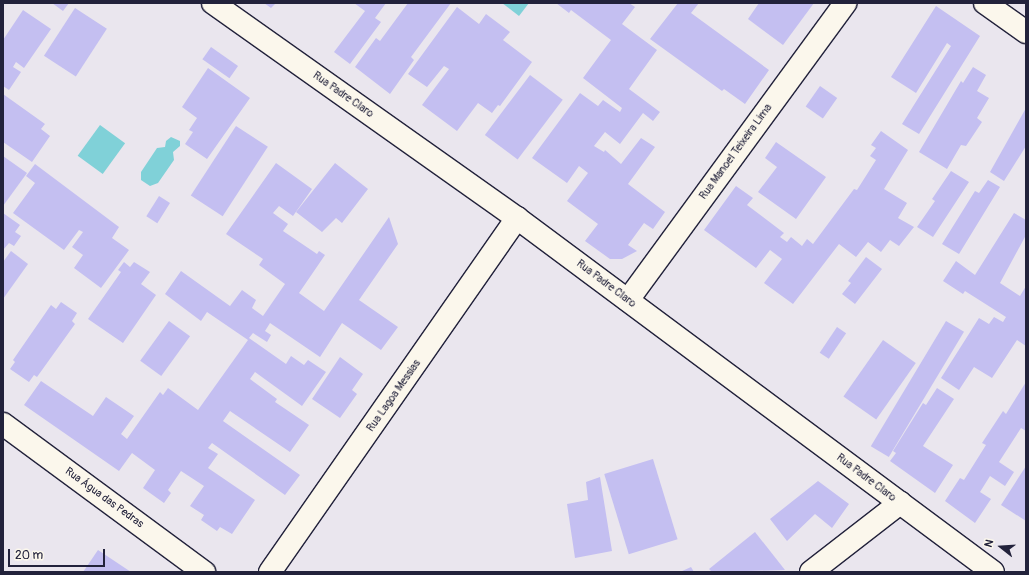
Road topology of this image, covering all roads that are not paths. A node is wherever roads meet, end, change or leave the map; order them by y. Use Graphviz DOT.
graph roads {
  1 [pos="213,3"];
  2 [pos="845,3"];
  3 [pos="985,3"];
  4 [pos="1026,32"];
  5 [pos="517,218"];
  6 [pos="628,300"];
  7 [pos="3,424"];
  8 [pos="900,503"];
  9 [pos="204,572"];
  10 [pos="270,572"];
  11 [pos="811,572"];
  12 [pos="993,572"];
  1 -- 5 [label="street, Rua Padre Claro"];
  2 -- 6 [label="street, Rua Manoel Teixeira Lima"];
  3 -- 4 [label="street"];
  5 -- 6 [label="street, Rua Padre Claro"];
  5 -- 10 [label="street, Rua Lagoa Messias"];
  6 -- 8 [label="street, Rua Padre Claro"];
  7 -- 9 [label="street, Rua Água das Pedras"];
  8 -- 11 [label="street"];
  8 -- 12 [label="street, Rua Padre Claro"];
}
